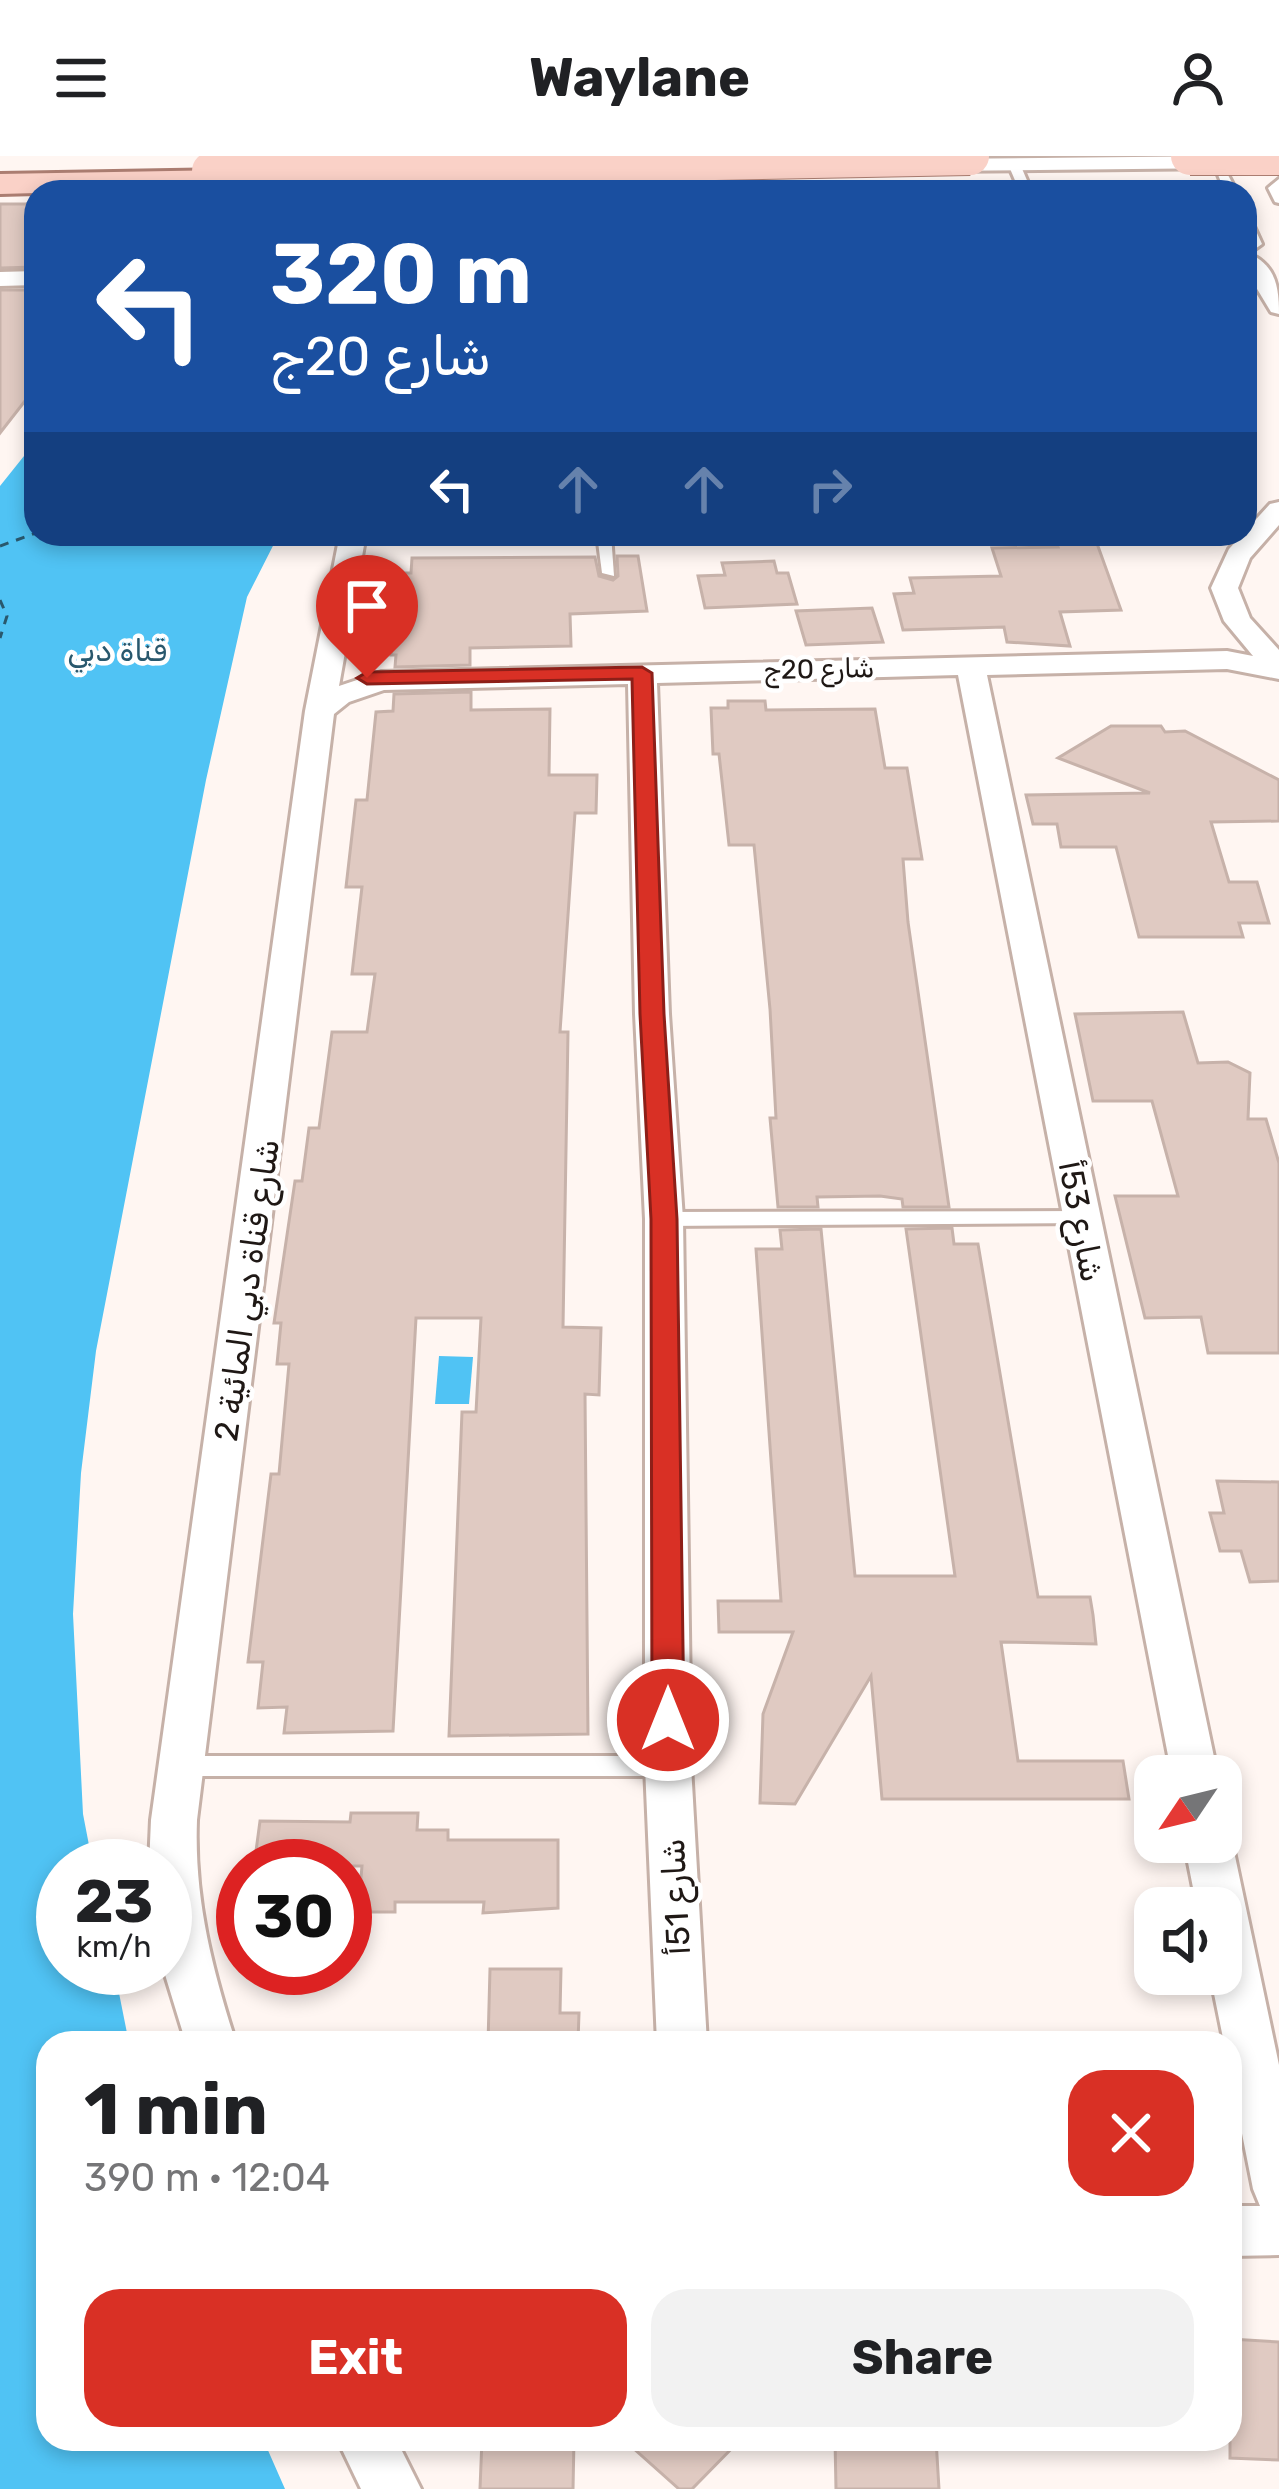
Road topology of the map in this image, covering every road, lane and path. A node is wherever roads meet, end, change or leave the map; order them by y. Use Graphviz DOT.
graph roads {
  1 [pos="337,156"];
  2 [pos="392,156"];
  3 [pos="807,156"];
  4 [pos="970,156"];
  5 [pos="1240,159"];
  6 [pos="0,164"];
  7 [pos="1015,164"];
  8 [pos="211,165"];
  9 [pos="0,180"];
  10 [pos="1021,180"];
  11 [pos="1257,267"];
  12 [pos="1279,308"];
  13 [pos="1279,510"];
  14 [pos="1257,533"];
  15 [pos="351,546"];
  16 [pos="606,546"];
  17 [pos="1245,546"];
  18 [pos="609,573"];
  19 [pos="329,656"];
  20 [pos="971,666"];
  21 [pos="1271,667"];
  22 [pos="642,673"];
  23 [pos="381,681"];
  24 [pos="320,711"];
  25 [pos="1082,1218"];
  26 [pos="664,1219"];
  27 [pos="1191,1755"];
  28 [pos="183,1766"];
  29 [pos="668,1766"];
  30 [pos="1212,1863"];
  31 [pos="207,2031"];
  32 [pos="681,2031"];
  33 [pos="1279,2188"];
  34 [pos="1242,2230"];
  35 [pos="1279,2230"];
  36 [pos="371,2451"];
  37 [pos="392,2489"];
  1 -- 9 [label="main road"];
  2 -- 8 [label="main road"];
  3 -- 7 [label="street"];
  4 -- 8 [label="main road, bridge"];
  5 -- 7 [label="street"];
  6 -- 8 [label="main road"];
  7 -- 10 [label="lane"];
  8 -- 9 [label="main road"];
  11 -- 12 [label="street"];
  13 -- 14 [label="street"];
  15 -- 19 [label="street, شارع قناة دبي المائية 2"];
  16 -- 18 [label="lane"];
  17 -- 21 [label="street"];
  19 -- 23 [label="street, شارع 20ج"];
  19 -- 24 [label="street, شارع قناة دبي المائية 2"];
  20 -- 21 [label="street, شارع 20ج"];
  20 -- 22 [label="street, شارع 20ج"];
  20 -- 25 [label="street, شارع 53أ"];
  22 -- 23 [label="street, شارع 20ج"];
  22 -- 26 [label="street, شارع 51أ"];
  23 -- 24 [label="street, شارع 20ج"];
  24 -- 28 [label="street, شارع قناة دبي المائية 2"];
  25 -- 26 [label="lane"];
  25 -- 27 [label="street, شارع 53أ"];
  26 -- 29 [label="street, شارع 51أ"];
  28 -- 29 [label="lane"];
  28 -- 31 [label="street, شارع قناة دبي المائية 2"];
  29 -- 32 [label="street, شارع 51أ"];
  30 -- 33 [label="street"];
  34 -- 35 [label="street"];
  36 -- 37 [label="street"];
}
